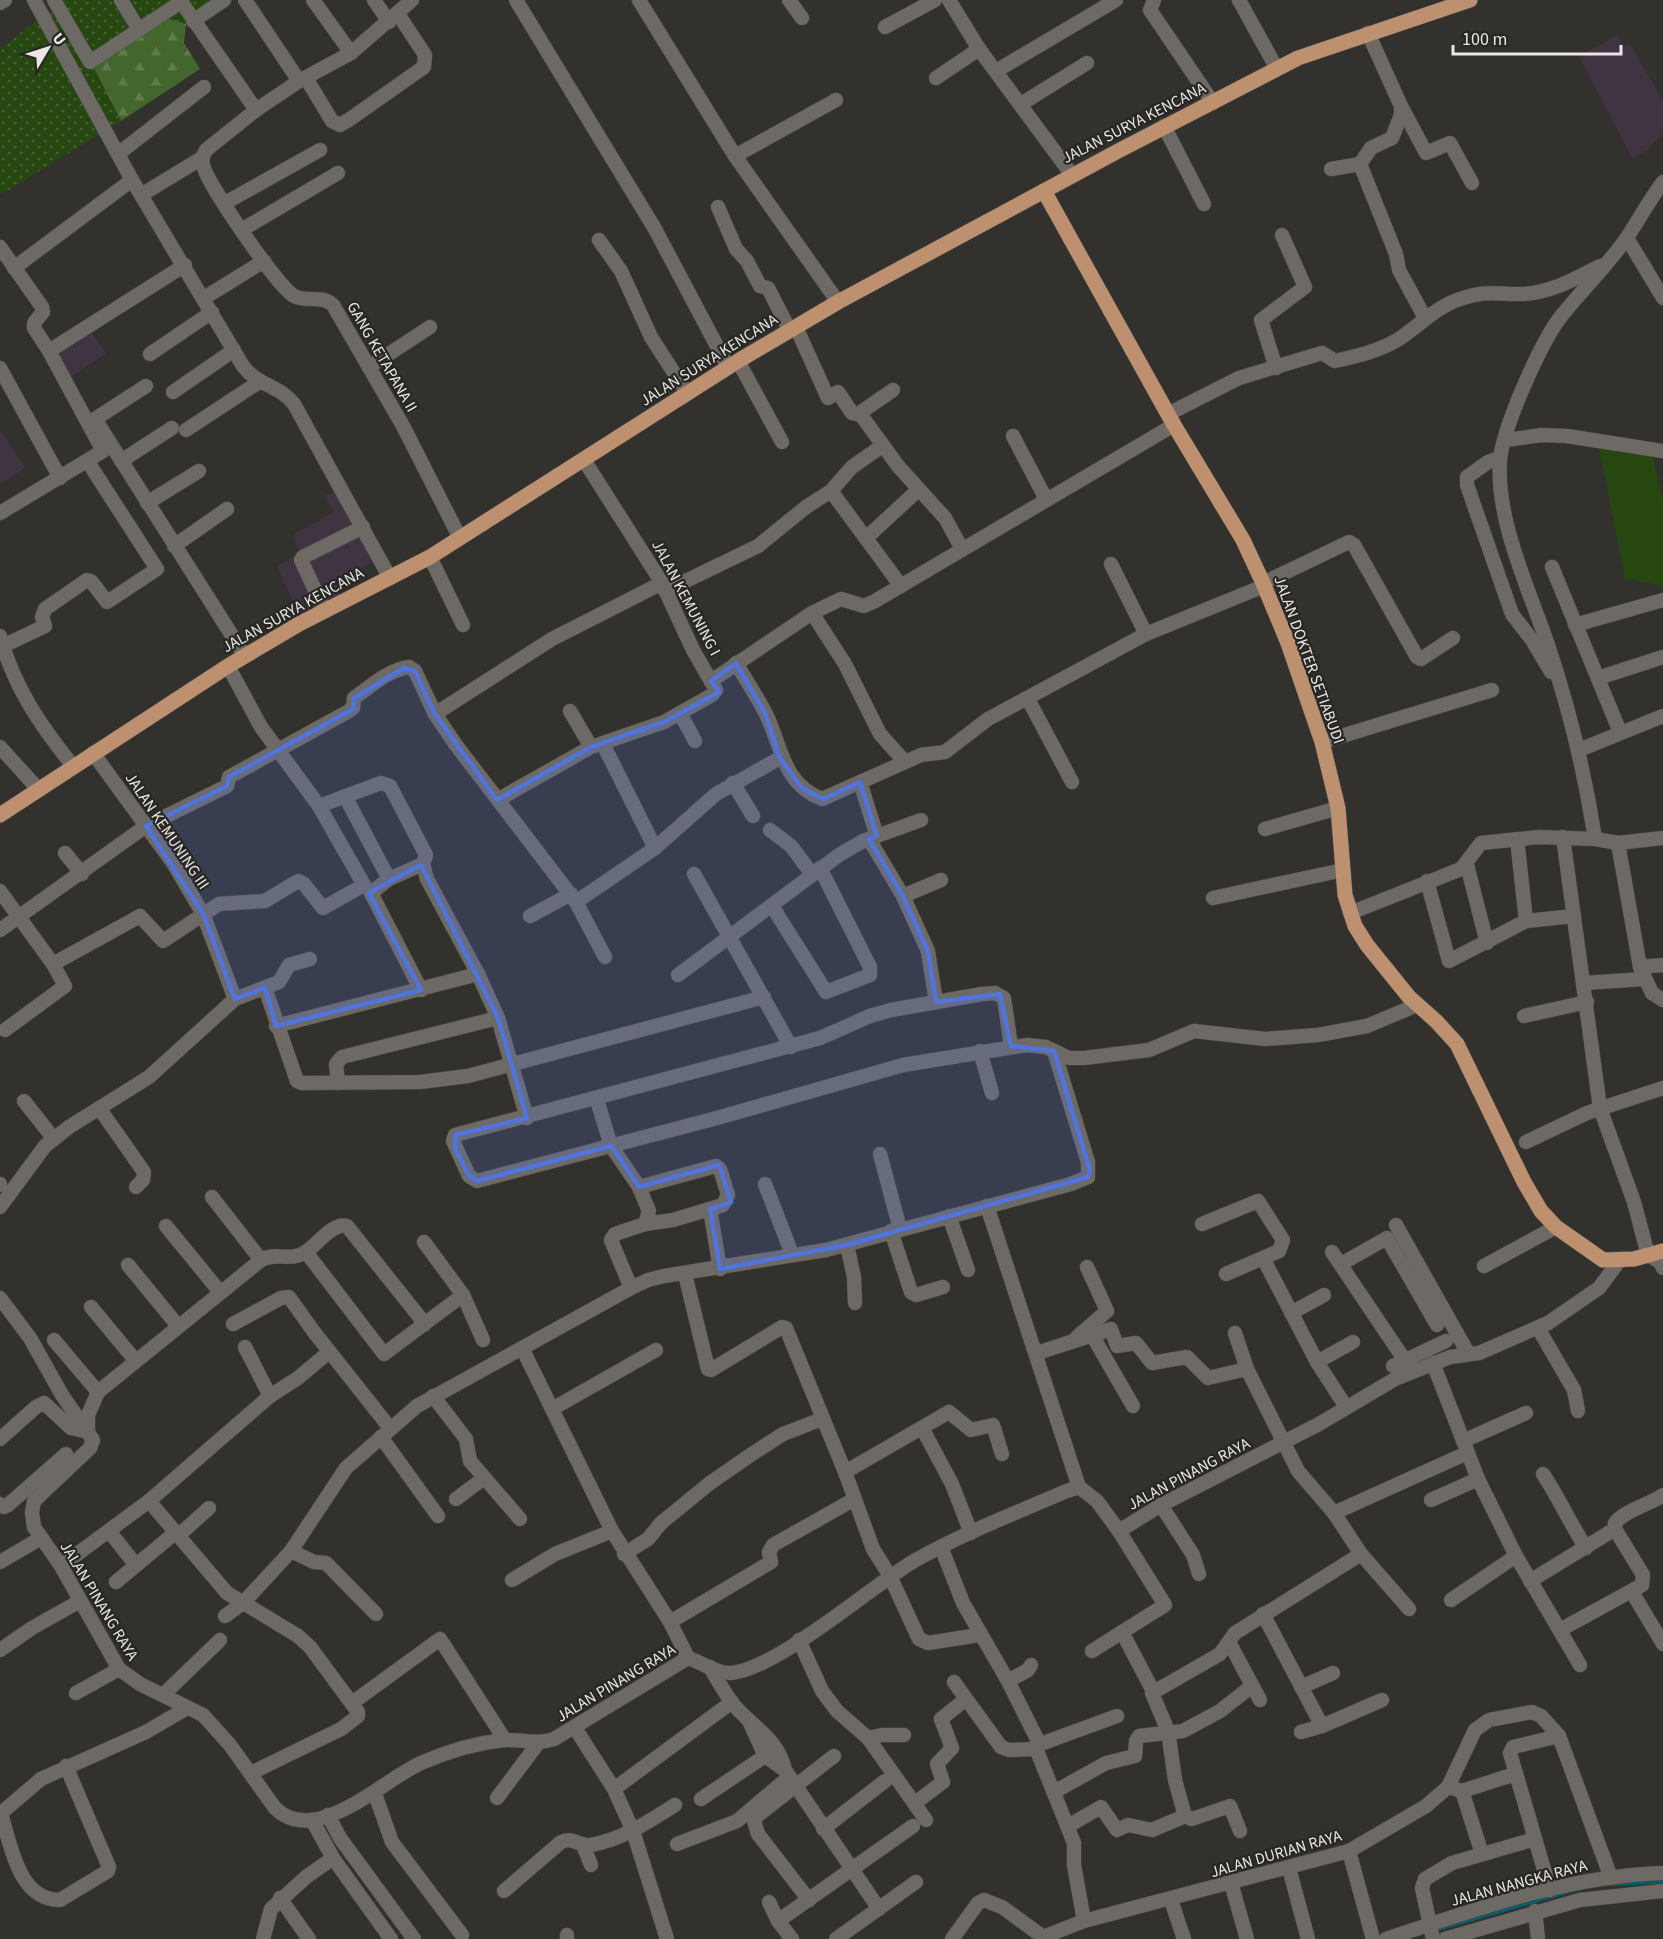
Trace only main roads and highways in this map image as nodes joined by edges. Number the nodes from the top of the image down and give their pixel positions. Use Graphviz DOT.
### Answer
graph roads {
  1 [pos="1470,0"];
  2 [pos="1044,191"];
  3 [pos="0,815"];
  4 [pos="1656,1253"];
  1 -- 2 [label="main road, JALAN SURYA KENCANA"];
  2 -- 3 [label="main road, JALAN SURYA KENCANA"];
  2 -- 4 [label="main road, JALAN DOKTER SETIABUDI"];
}
